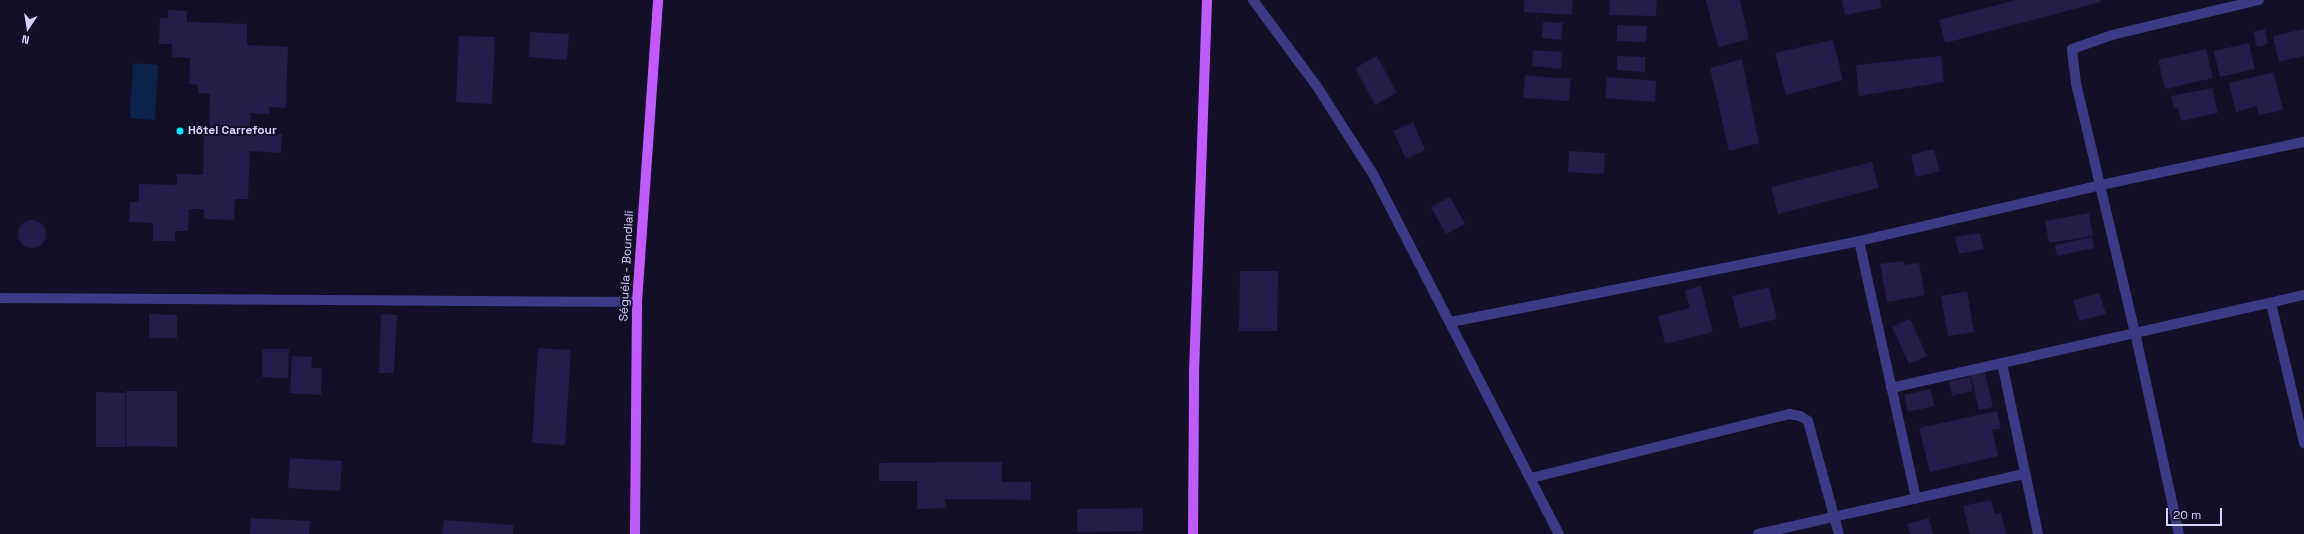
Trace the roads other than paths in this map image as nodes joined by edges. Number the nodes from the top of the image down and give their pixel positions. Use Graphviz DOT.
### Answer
graph roads {
  1 [pos="658,0"];
  2 [pos="1207,0"];
  3 [pos="1253,0"];
  4 [pos="2259,0"];
  5 [pos="2304,142"];
  6 [pos="2101,185"];
  7 [pos="1859,241"];
  8 [pos="2304,295"];
  9 [pos="0,298"];
  10 [pos="637,302"];
  11 [pos="2271,303"];
  12 [pos="1451,322"];
  13 [pos="2136,333"];
  14 [pos="2002,363"];
  15 [pos="1891,388"];
  16 [pos="2300,406"];
  17 [pos="2304,443"];
  18 [pos="2024,474"];
  19 [pos="1531,478"];
  20 [pos="1916,499"];
  21 [pos="1834,517"];
  22 [pos="635,534"];
  23 [pos="1193,534"];
  24 [pos="1559,534"];
  25 [pos="1758,534"];
  26 [pos="1838,534"];
  27 [pos="2038,534"];
  28 [pos="2179,534"];
  1 -- 10 [label="main road, Séguéla - Boundiali"];
  2 -- 23 [label="main road"];
  3 -- 12 [label="street"];
  4 -- 6 [label="street"];
  5 -- 6 [label="street"];
  6 -- 7 [label="street"];
  6 -- 13 [label="street"];
  7 -- 12 [label="street"];
  7 -- 15 [label="street"];
  8 -- 11 [label="street"];
  9 -- 10 [label="street"];
  10 -- 22 [label="main road, Séguéla - Boundiali"];
  11 -- 13 [label="street"];
  11 -- 16 [label="street"];
  12 -- 19 [label="street"];
  13 -- 14 [label="street"];
  13 -- 28 [label="street"];
  14 -- 15 [label="street"];
  14 -- 18 [label="street"];
  15 -- 20 [label="street"];
  16 -- 17 [label="street"];
  18 -- 20 [label="street"];
  18 -- 27 [label="street"];
  19 -- 21 [label="street"];
  19 -- 24 [label="street"];
  20 -- 21 [label="street"];
  21 -- 25 [label="street"];
  21 -- 26 [label="street"];
}
